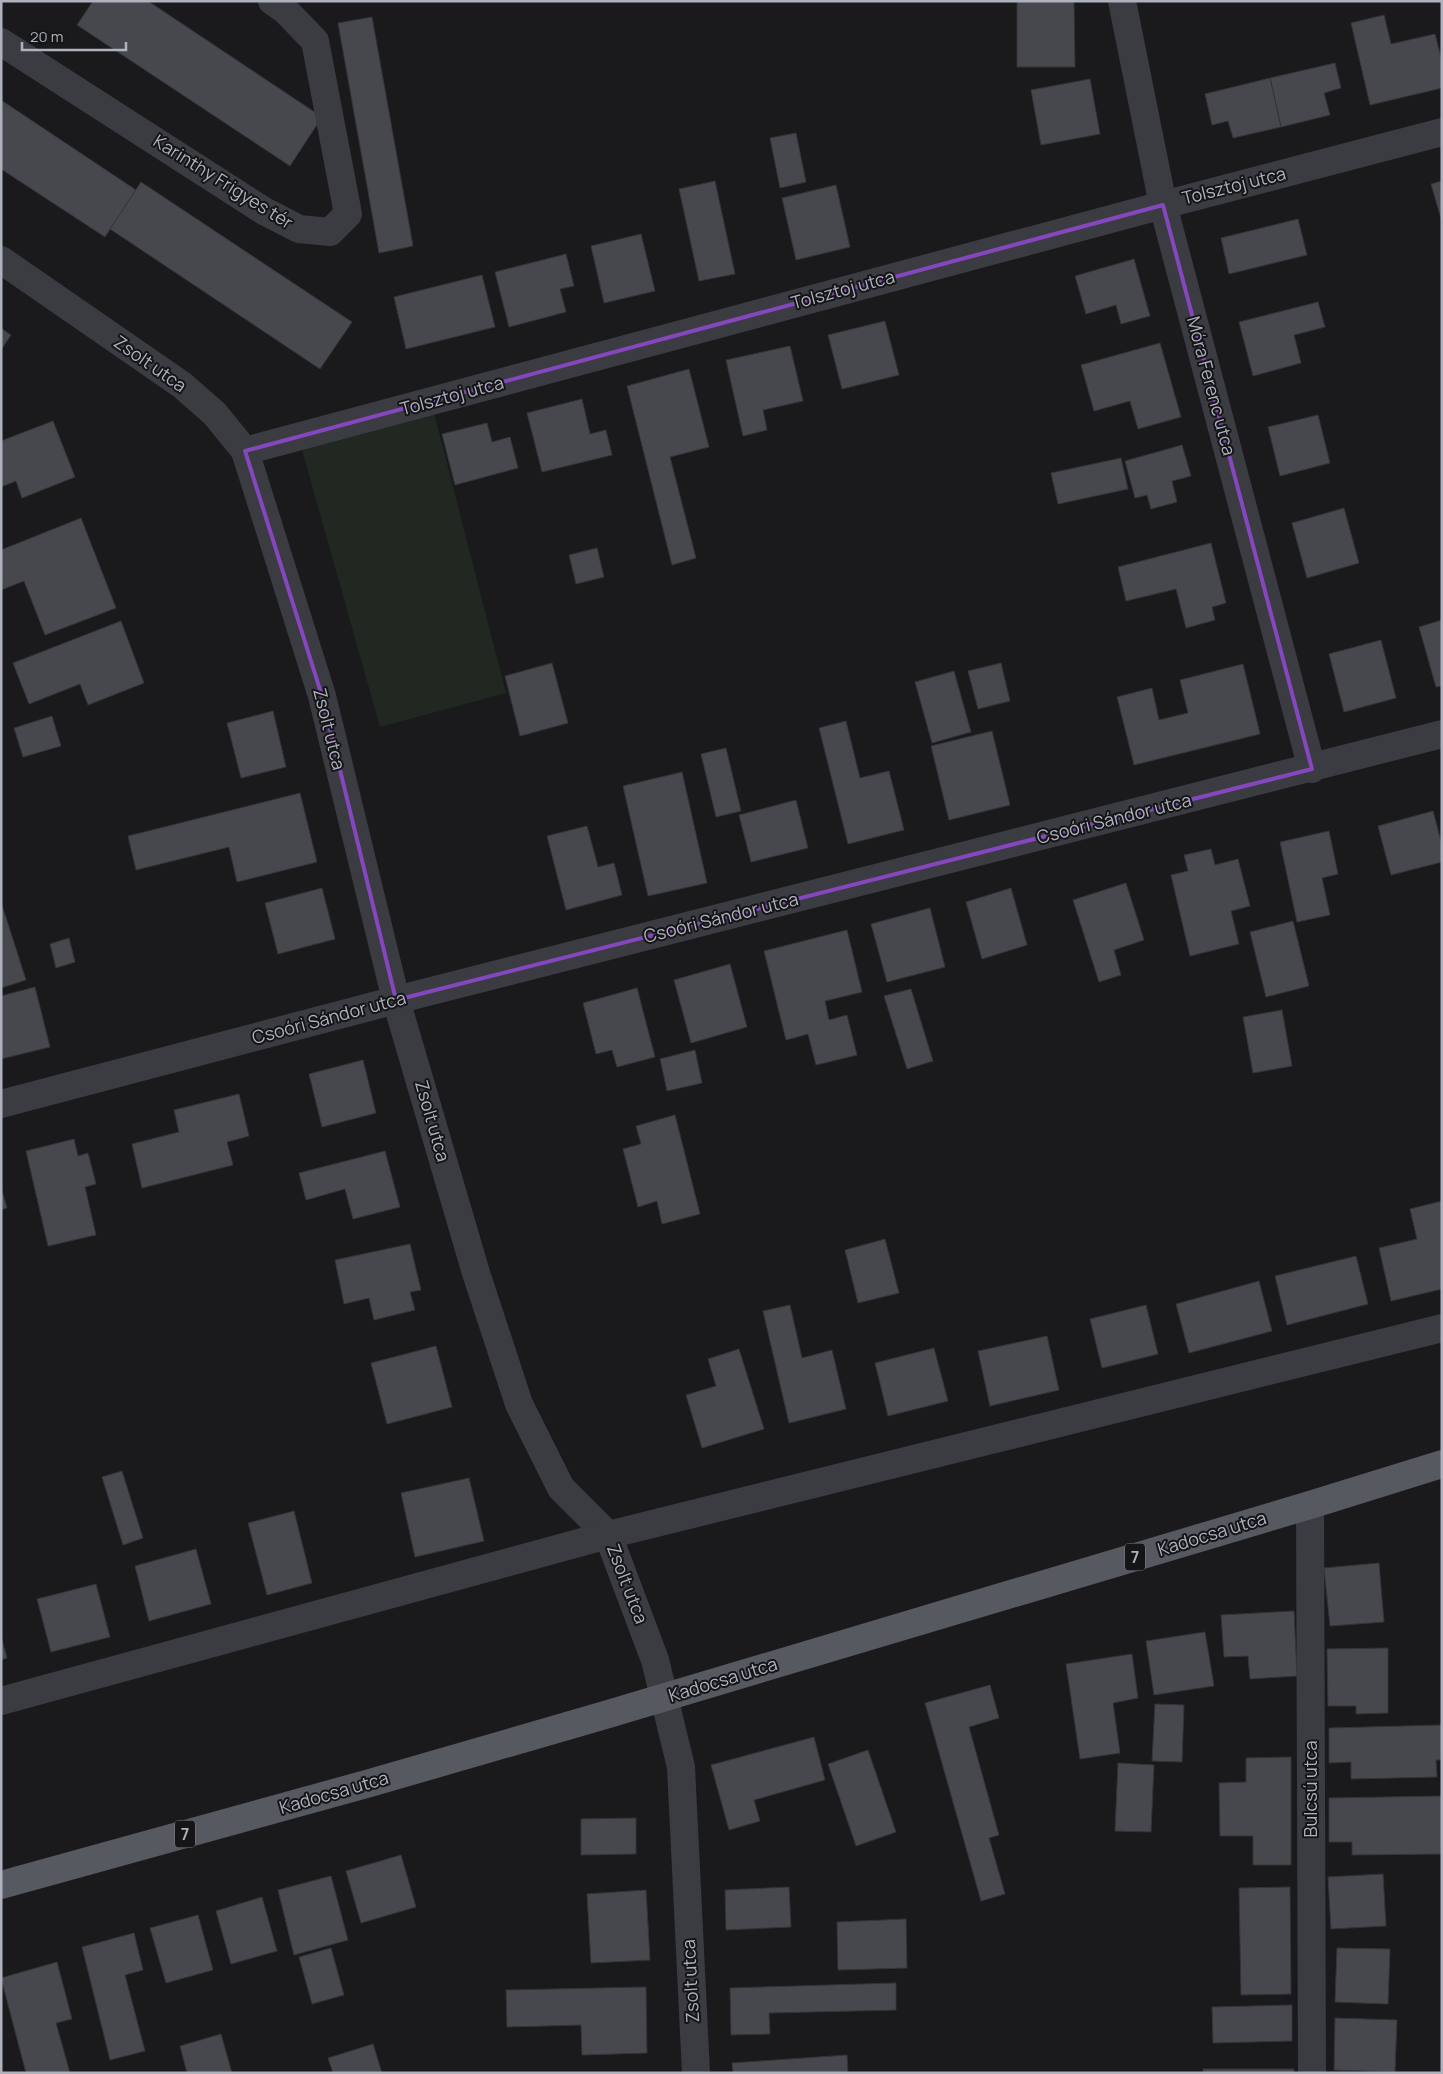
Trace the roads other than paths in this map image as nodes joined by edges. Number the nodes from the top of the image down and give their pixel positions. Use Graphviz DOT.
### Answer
graph roads {
  1 [pos="272,1"];
  2 [pos="1122,1"];
  3 [pos="1,42"];
  4 [pos="1442,132"];
  5 [pos="1162,204"];
  6 [pos="1,260"];
  7 [pos="245,451"];
  8 [pos="1442,734"];
  9 [pos="1312,769"];
  10 [pos="396,1000"];
  11 [pos="1,1104"];
  12 [pos="1442,1328"];
  13 [pos="1442,1464"];
  14 [pos="1310,1505"];
  15 [pos="608,1535"];
  16 [pos="664,1698"];
  17 [pos="1,1701"];
  18 [pos="1,1885"];
  19 [pos="696,2073"];
  20 [pos="1312,2073"];
  1 -- 3 [label="street, Karinthy Frigyes tér"];
  2 -- 5 [label="street, Móra Ferenc utca"];
  4 -- 5 [label="street, Tolsztoj utca"];
  5 -- 7 [label="street, Tolsztoj utca"];
  5 -- 9 [label="street, Móra Ferenc utca"];
  6 -- 7 [label="street, Zsolt utca"];
  7 -- 10 [label="street, Zsolt utca"];
  8 -- 9 [label="street, Csoóri Sándor utca"];
  9 -- 10 [label="street, Csoóri Sándor utca"];
  10 -- 11 [label="street, Csoóri Sándor utca"];
  10 -- 15 [label="street, Zsolt utca"];
  12 -- 15 [label="street"];
  13 -- 14 [label="main road, Kadocsa utca / 7"];
  14 -- 16 [label="main road, Kadocsa utca / 7"];
  14 -- 20 [label="street, Bulcsú utca"];
  15 -- 16 [label="street, Zsolt utca"];
  15 -- 17 [label="street"];
  16 -- 18 [label="main road, Kadocsa utca / 7"];
  16 -- 19 [label="street, Zsolt utca"];
}
